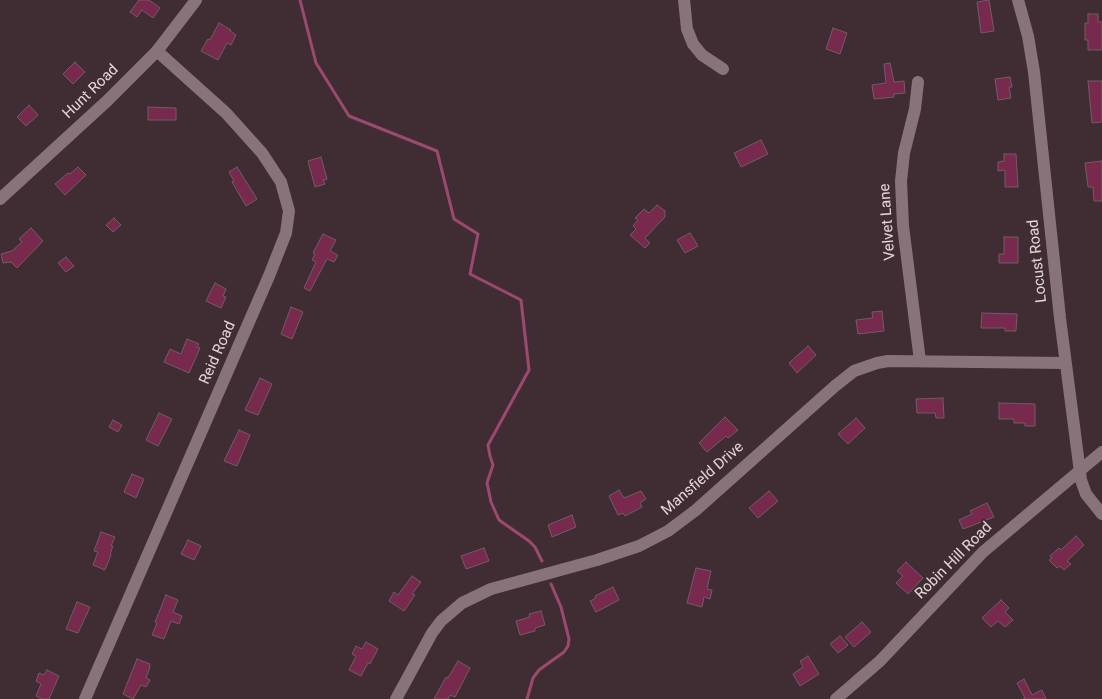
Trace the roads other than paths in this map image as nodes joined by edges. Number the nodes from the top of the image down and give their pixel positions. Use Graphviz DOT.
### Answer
graph roads {
  1 [pos="196,0"];
  2 [pos="684,0"];
  3 [pos="1018,0"];
  4 [pos="157,51"];
  5 [pos="723,68"];
  6 [pos="918,82"];
  7 [pos="0,199"];
  8 [pos="920,361"];
  9 [pos="1065,363"];
  10 [pos="1102,452"];
  11 [pos="1079,470"];
  12 [pos="1102,514"];
  13 [pos="85,699"];
  14 [pos="396,699"];
  15 [pos="836,699"];
  1 -- 4 [label="street, Hunt Road"];
  2 -- 5 [label="street"];
  3 -- 9 [label="street, Locust Road"];
  4 -- 7 [label="street, Hunt Road"];
  4 -- 13 [label="street, Reid Road"];
  6 -- 8 [label="street, Velvet Lane"];
  8 -- 9 [label="street, Mansfield Drive"];
  8 -- 14 [label="street, Mansfield Drive"];
  9 -- 11 [label="street, Locust Road"];
  10 -- 11 [label="street, Robin Hill Road"];
  11 -- 12 [label="street, Locust Road"];
  11 -- 15 [label="street, Robin Hill Road"];
}
